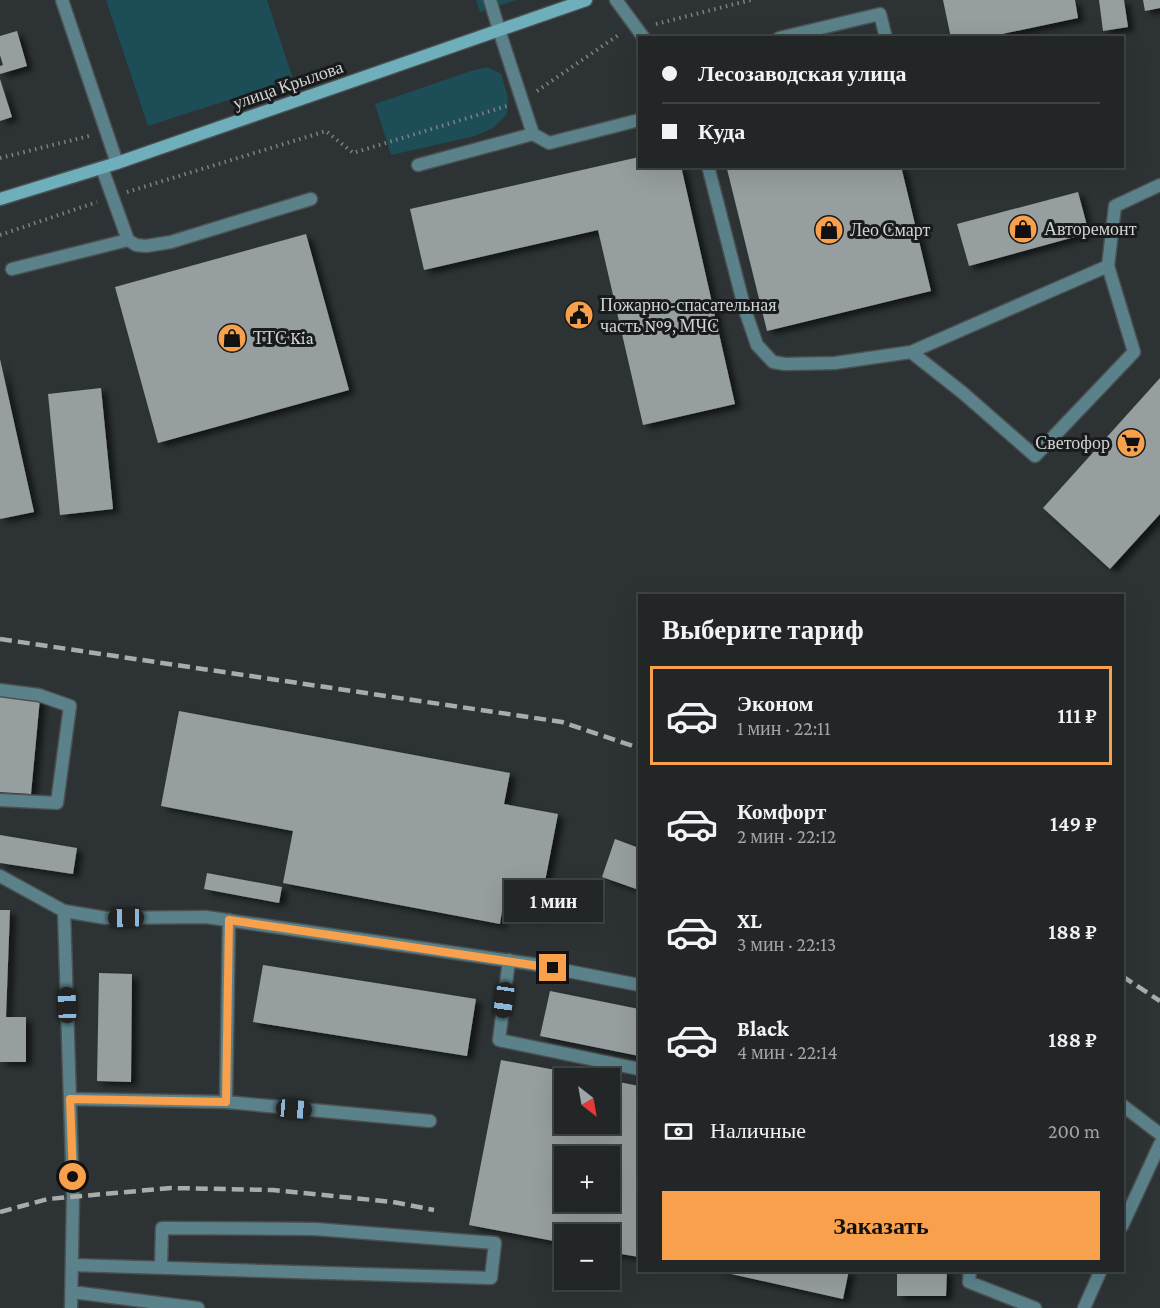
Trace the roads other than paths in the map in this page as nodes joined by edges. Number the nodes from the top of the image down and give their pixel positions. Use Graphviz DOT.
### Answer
graph roads {
  1 [pos="62,0"];
  2 [pos="490,0"];
  3 [pos="586,0"];
  4 [pos="616,0"];
  5 [pos="499,30"];
  6 [pos="641,33"];
  7 [pos="787,36"];
  8 [pos="886,36"];
  9 [pos="638,120"];
  10 [pos="533,134"];
  11 [pos="117,163"];
  12 [pos="418,165"];
  13 [pos="102,168"];
  14 [pos="709,168"];
  15 [pos="1160,185"];
  16 [pos="0,199"];
  17 [pos="312,199"];
  18 [pos="128,240"];
  19 [pos="1108,266"];
  20 [pos="12,269"];
  21 [pos="911,352"];
  22 [pos="0,690"];
  23 [pos="0,800"];
  24 [pos="0,876"];
  25 [pos="64,911"];
  26 [pos="229,920"];
  27 [pos="509,960"];
  28 [pos="638,984"];
  29 [pos="638,1070"];
  30 [pos="70,1099"];
  31 [pos="226,1102"];
  32 [pos="1124,1107"];
  33 [pos="430,1121"];
  34 [pos="1160,1134"];
  35 [pos="1160,1144"];
  36 [pos="1124,1222"];
  37 [pos="72,1265"];
  38 [pos="161,1268"];
  39 [pos="970,1272"];
  40 [pos="1100,1272"];
  41 [pos="72,1292"];
  42 [pos="71,1308"];
  43 [pos="198,1308"];
  44 [pos="1035,1308"];
  45 [pos="1084,1308"];
  1 -- 11 [label="street"];
  2 -- 5 [label="street"];
  3 -- 5 [label="main road, улица Крылова"];
  4 -- 6 [label="street"];
  5 -- 10 [label="street"];
  5 -- 11 [label="main road, улица Крылова"];
  7 -- 8 [label="street"];
  9 -- 10 [label="street"];
  10 -- 12 [label="street"];
  11 -- 13 [label="main road, улица Крылова"];
  13 -- 16 [label="main road, улица Крылова"];
  13 -- 18 [label="street"];
  14 -- 21 [label="street"];
  15 -- 19 [label="street"];
  17 -- 18 [label="street"];
  18 -- 20 [label="street"];
  19 -- 21 [label="street"];
  19 -- 21 [label="street"];
  22 -- 23 [label="street"];
  24 -- 25 [label="street"];
  25 -- 26 [label="street"];
  25 -- 30 [label="street"];
  26 -- 27 [label="street"];
  26 -- 31 [label="street"];
  27 -- 28 [label="street"];
  27 -- 29 [label="street"];
  30 -- 31 [label="street"];
  30 -- 37 [label="street"];
  31 -- 33 [label="street"];
  32 -- 34 [label="street"];
  35 -- 36 [label="street"];
  37 -- 38 [label="street"];
  37 -- 41 [label="street"];
  38 -- 38 [label="street"];
  39 -- 44 [label="street"];
  40 -- 45 [label="street"];
  41 -- 42 [label="street"];
  41 -- 43 [label="street"];
}
